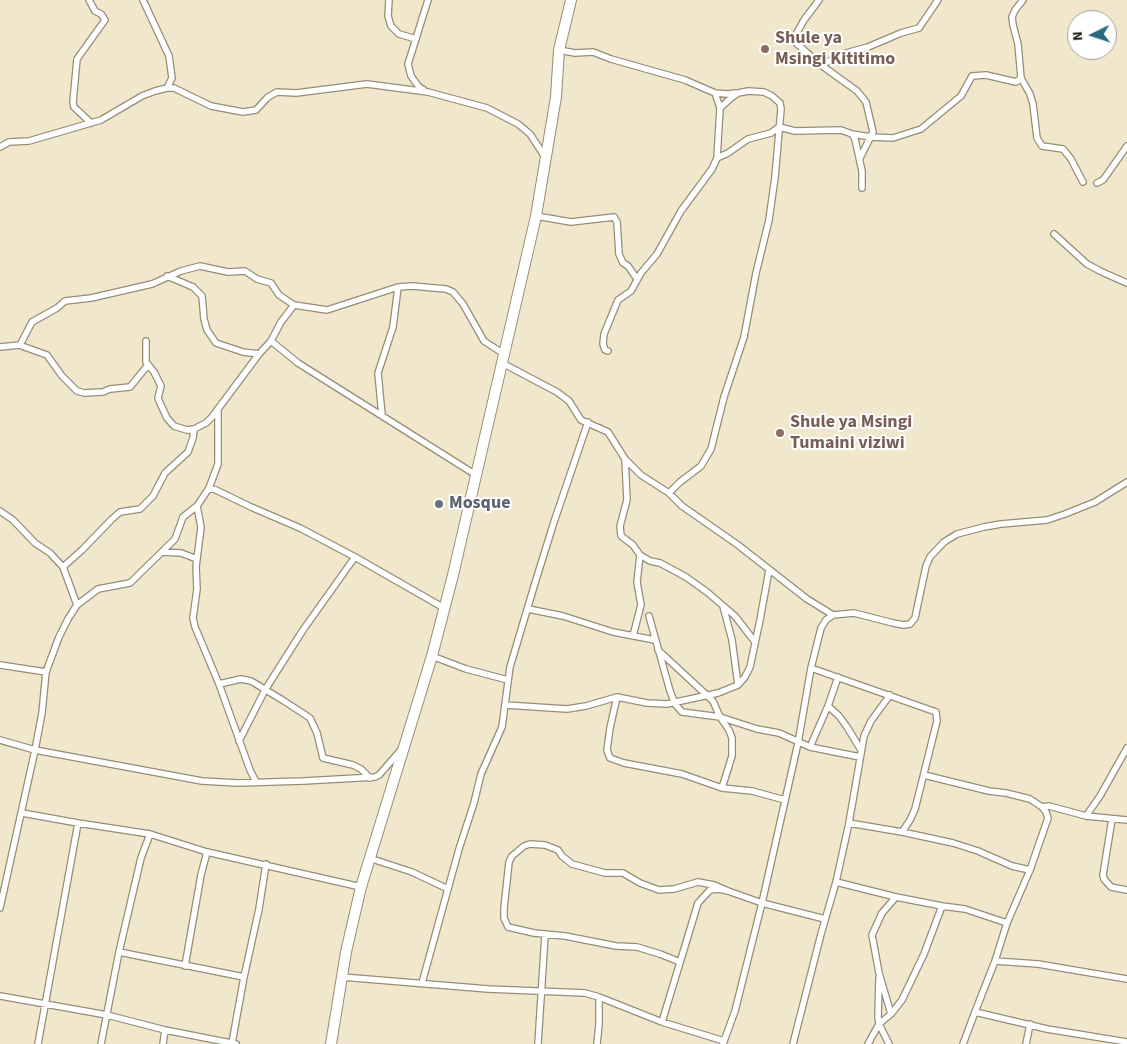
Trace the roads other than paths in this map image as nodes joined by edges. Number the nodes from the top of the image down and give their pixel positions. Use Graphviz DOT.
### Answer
graph roads {
  1 [pos="89,0"];
  2 [pos="144,0"];
  3 [pos="389,0"];
  4 [pos="428,0"];
  5 [pos="571,0"];
  6 [pos="819,0"];
  7 [pos="938,0"];
  8 [pos="1023,0"];
  9 [pos="416,39"];
  10 [pos="559,50"];
  11 [pos="821,65"];
  12 [pos="1022,78"];
  13 [pos="167,88"];
  14 [pos="428,92"];
  15 [pos="714,93"];
  16 [pos="738,93"];
  17 [pos="720,108"];
  18 [pos="92,123"];
  19 [pos="778,128"];
  20 [pos="852,134"];
  21 [pos="871,138"];
  22 [pos="1127,146"];
  23 [pos="0,147"];
  24 [pos="546,157"];
  25 [pos="717,158"];
  26 [pos="860,158"];
  27 [pos="1083,182"];
  28 [pos="1097,183"];
  29 [pos="862,188"];
  30 [pos="536,216"];
  31 [pos="1054,234"];
  32 [pos="167,276"];
  33 [pos="637,279"];
  34 [pos="1127,283"];
  35 [pos="398,288"];
  36 [pos="294,305"];
  37 [pos="146,341"];
  38 [pos="271,341"];
  39 [pos="19,346"];
  40 [pos="0,347"];
  41 [pos="608,351"];
  42 [pos="259,354"];
  43 [pos="503,358"];
  44 [pos="148,365"];
  45 [pos="218,410"];
  46 [pos="382,415"];
  47 [pos="588,422"];
  48 [pos="194,429"];
  49 [pos="625,460"];
  50 [pos="476,475"];
  51 [pos="1127,482"];
  52 [pos="209,488"];
  53 [pos="669,493"];
  54 [pos="197,506"];
  55 [pos="0,511"];
  56 [pos="163,552"];
  57 [pos="640,554"];
  58 [pos="355,557"];
  59 [pos="197,559"];
  60 [pos="63,567"];
  61 [pos="768,570"];
  62 [pos="77,605"];
  63 [pos="723,606"];
  64 [pos="444,608"];
  65 [pos="528,609"];
  66 [pos="833,615"];
  67 [pos="649,616"];
  68 [pos="633,636"];
  69 [pos="655,640"];
  70 [pos="755,642"];
  71 [pos="658,650"];
  72 [pos="432,656"];
  73 [pos="0,665"];
  74 [pos="811,668"];
  75 [pos="46,672"];
  76 [pos="838,677"];
  77 [pos="508,680"];
  78 [pos="219,684"];
  79 [pos="738,685"];
  80 [pos="265,690"];
  81 [pos="724,692"];
  82 [pos="707,695"];
  83 [pos="890,695"];
  84 [pos="617,697"];
  85 [pos="675,704"];
  86 [pos="504,705"];
  87 [pos="828,706"];
  88 [pos="717,709"];
  89 [pos="720,716"];
  90 [pos="0,740"];
  91 [pos="238,741"];
  92 [pos="798,743"];
  93 [pos="810,747"];
  94 [pos="404,748"];
  95 [pos="1127,748"];
  96 [pos="35,750"];
  97 [pos="861,754"];
  98 [pos="924,775"];
  99 [pos="370,778"];
  100 [pos="256,782"];
  101 [pos="722,788"];
  102 [pos="785,800"];
  103 [pos="1042,807"];
  104 [pos="22,813"];
  105 [pos="1086,816"];
  106 [pos="1112,819"];
  107 [pos="1127,820"];
  108 [pos="78,823"];
  109 [pos="849,823"];
  110 [pos="902,832"];
  111 [pos="150,834"];
  112 [pos="207,852"];
  113 [pos="369,858"];
  114 [pos="266,864"];
  115 [pos="1030,870"];
  116 [pos="836,882"];
  117 [pos="361,887"];
  118 [pos="448,889"];
  119 [pos="1127,890"];
  120 [pos="728,891"];
  121 [pos="896,897"];
  122 [pos="762,903"];
  123 [pos="942,906"];
  124 [pos="0,908"];
  125 [pos="825,919"];
  126 [pos="1007,923"];
  127 [pos="545,935"];
  128 [pos="119,952"];
  129 [pos="995,960"];
  130 [pos="680,962"];
  131 [pos="185,966"];
  132 [pos="879,973"];
  133 [pos="342,977"];
  134 [pos="244,978"];
  135 [pos="1127,979"];
  136 [pos="422,983"];
  137 [pos="542,991"];
  138 [pos="0,996"];
  139 [pos="599,997"];
  140 [pos="46,1004"];
  141 [pos="975,1012"];
  142 [pos="891,1014"];
  143 [pos="107,1015"];
  144 [pos="662,1022"];
  145 [pos="879,1024"];
  146 [pos="1030,1024"];
  147 [pos="166,1030"];
  148 [pos="1096,1041"];
  149 [pos="1127,1042"];
  150 [pos="724,1043"];
  151 [pos="38,1044"];
  152 [pos="101,1044"];
  153 [pos="163,1044"];
  154 [pos="234,1044"];
  155 [pos="331,1044"];
  156 [pos="538,1044"];
  157 [pos="597,1044"];
  158 [pos="793,1044"];
  159 [pos="868,1044"];
  160 [pos="889,1044"];
  161 [pos="963,1044"];
  162 [pos="1026,1044"];
  1 -- 18 [label="street"];
  2 -- 13 [label="street"];
  3 -- 9 [label="street"];
  4 -- 9 [label="street"];
  5 -- 10 [label="highway"];
  6 -- 11 [label="street"];
  7 -- 11 [label="street"];
  8 -- 12 [label="street"];
  9 -- 14 [label="street"];
  10 -- 15 [label="street"];
  10 -- 24 [label="highway"];
  11 -- 21 [label="street"];
  12 -- 21 [label="street"];
  12 -- 27 [label="street"];
  13 -- 14 [label="street"];
  13 -- 18 [label="street"];
  14 -- 24 [label="street"];
  15 -- 16 [label="street"];
  15 -- 17 [label="street"];
  16 -- 17 [label="street"];
  16 -- 19 [label="street"];
  17 -- 25 [label="street"];
  18 -- 23 [label="street"];
  19 -- 20 [label="street"];
  19 -- 25 [label="street"];
  19 -- 53 [label="street"];
  20 -- 21 [label="street"];
  20 -- 26 [label="street"];
  21 -- 26 [label="street"];
  22 -- 28 [label="street"];
  24 -- 30 [label="highway"];
  25 -- 33 [label="street"];
  26 -- 29 [label="street"];
  30 -- 33 [label="street"];
  30 -- 43 [label="highway"];
  31 -- 34 [label="street"];
  32 -- 36 [label="street"];
  32 -- 39 [label="street"];
  32 -- 42 [label="street"];
  33 -- 41 [label="street"];
  35 -- 36 [label="street"];
  35 -- 43 [label="street"];
  35 -- 46 [label="street"];
  36 -- 38 [label="street"];
  37 -- 44 [label="street"];
  38 -- 42 [label="street"];
  38 -- 46 [label="street"];
  39 -- 40 [label="street"];
  39 -- 44 [label="street"];
  42 -- 45 [label="street"];
  43 -- 47 [label="street"];
  43 -- 50 [label="highway"];
  44 -- 48 [label="street"];
  45 -- 48 [label="street"];
  45 -- 52 [label="street"];
  46 -- 50 [label="street"];
  47 -- 49 [label="street"];
  47 -- 65 [label="street"];
  48 -- 60 [label="street"];
  49 -- 53 [label="street"];
  49 -- 57 [label="street"];
  50 -- 64 [label="highway"];
  51 -- 66 [label="street"];
  52 -- 54 [label="street"];
  52 -- 58 [label="street"];
  53 -- 61 [label="street"];
  54 -- 56 [label="street"];
  54 -- 59 [label="street"];
  55 -- 60 [label="street"];
  56 -- 59 [label="street"];
  56 -- 62 [label="street"];
  57 -- 63 [label="street"];
  57 -- 68 [label="street"];
  58 -- 64 [label="street"];
  58 -- 80 [label="street"];
  59 -- 78 [label="street"];
  60 -- 62 [label="street"];
  61 -- 66 [label="street"];
  61 -- 70 [label="street"];
  62 -- 75 [label="street"];
  63 -- 70 [label="street"];
  63 -- 79 [label="street"];
  64 -- 72 [label="highway"];
  65 -- 68 [label="street"];
  65 -- 77 [label="street"];
  66 -- 74 [label="street"];
  67 -- 69 [label="street"];
  68 -- 69 [label="street"];
  69 -- 71 [label="street"];
  70 -- 79 [label="street"];
  71 -- 82 [label="street"];
  71 -- 85 [label="street"];
  72 -- 77 [label="street"];
  72 -- 94 [label="highway"];
  73 -- 75 [label="street"];
  74 -- 76 [label="street"];
  74 -- 92 [label="street"];
  75 -- 96 [label="street"];
  76 -- 83 [label="street"];
  76 -- 87 [label="street"];
  77 -- 86 [label="street"];
  78 -- 80 [label="street"];
  78 -- 91 [label="street"];
  79 -- 81 [label="street"];
  80 -- 91 [label="street"];
  80 -- 99 [label="street"];
  81 -- 82 [label="street"];
  81 -- 88 [label="street"];
  82 -- 85 [label="street"];
  82 -- 88 [label="street"];
  83 -- 97 [label="street"];
  83 -- 98 [label="street"];
  84 -- 85 [label="street"];
  84 -- 86 [label="street"];
  84 -- 101 [label="street"];
  85 -- 89 [label="street"];
  86 -- 118 [label="street"];
  87 -- 93 [label="street"];
  87 -- 97 [label="street"];
  88 -- 89 [label="street"];
  89 -- 92 [label="street"];
  89 -- 101 [label="street"];
  90 -- 96 [label="street"];
  91 -- 100 [label="street"];
  92 -- 93 [label="street"];
  92 -- 102 [label="street"];
  93 -- 97 [label="street"];
  94 -- 99 [label="street"];
  94 -- 113 [label="highway"];
  95 -- 105 [label="street"];
  96 -- 100 [label="street"];
  96 -- 104 [label="street"];
  97 -- 109 [label="street"];
  98 -- 103 [label="street"];
  98 -- 110 [label="street"];
  99 -- 100 [label="street"];
  101 -- 102 [label="street"];
  102 -- 122 [label="street"];
  103 -- 105 [label="street"];
  103 -- 115 [label="street"];
  104 -- 108 [label="street"];
  104 -- 124 [label="street"];
  105 -- 106 [label="street"];
  106 -- 107 [label="street"];
  106 -- 119 [label="street"];
  108 -- 111 [label="street"];
  108 -- 140 [label="street"];
  109 -- 110 [label="street"];
  109 -- 116 [label="street"];
  110 -- 115 [label="street"];
  111 -- 112 [label="street"];
  111 -- 128 [label="street"];
  112 -- 114 [label="street"];
  112 -- 131 [label="street"];
  113 -- 117 [label="highway"];
  113 -- 118 [label="street"];
  114 -- 117 [label="street"];
  114 -- 134 [label="street"];
  115 -- 126 [label="street"];
  116 -- 121 [label="street"];
  116 -- 125 [label="street"];
  117 -- 133 [label="highway"];
  118 -- 136 [label="street"];
  120 -- 122 [label="street"];
  120 -- 127 [label="street"];
  120 -- 130 [label="street"];
  121 -- 123 [label="street"];
  121 -- 132 [label="street"];
  122 -- 125 [label="street"];
  122 -- 150 [label="street"];
  123 -- 126 [label="street"];
  123 -- 142 [label="street"];
  125 -- 158 [label="street"];
  126 -- 129 [label="street"];
  127 -- 130 [label="street"];
  127 -- 137 [label="street"];
  128 -- 131 [label="street"];
  128 -- 143 [label="street"];
  129 -- 135 [label="street"];
  129 -- 141 [label="street"];
  130 -- 144 [label="street"];
  131 -- 134 [label="street"];
  132 -- 142 [label="street"];
  132 -- 145 [label="street"];
  133 -- 136 [label="street"];
  133 -- 155 [label="highway"];
  134 -- 154 [label="street"];
  136 -- 137 [label="street"];
  137 -- 139 [label="street"];
  137 -- 156 [label="street"];
  138 -- 140 [label="street"];
  139 -- 144 [label="street"];
  139 -- 157 [label="street"];
  140 -- 143 [label="street"];
  140 -- 151 [label="street"];
  141 -- 146 [label="street"];
  141 -- 161 [label="street"];
  142 -- 145 [label="street"];
  143 -- 147 [label="street"];
  143 -- 152 [label="street"];
  144 -- 150 [label="street"];
  145 -- 159 [label="street"];
  145 -- 160 [label="street"];
  146 -- 148 [label="street"];
  146 -- 162 [label="street"];
  147 -- 153 [label="street"];
  147 -- 154 [label="street"];
  148 -- 149 [label="street"];
}
